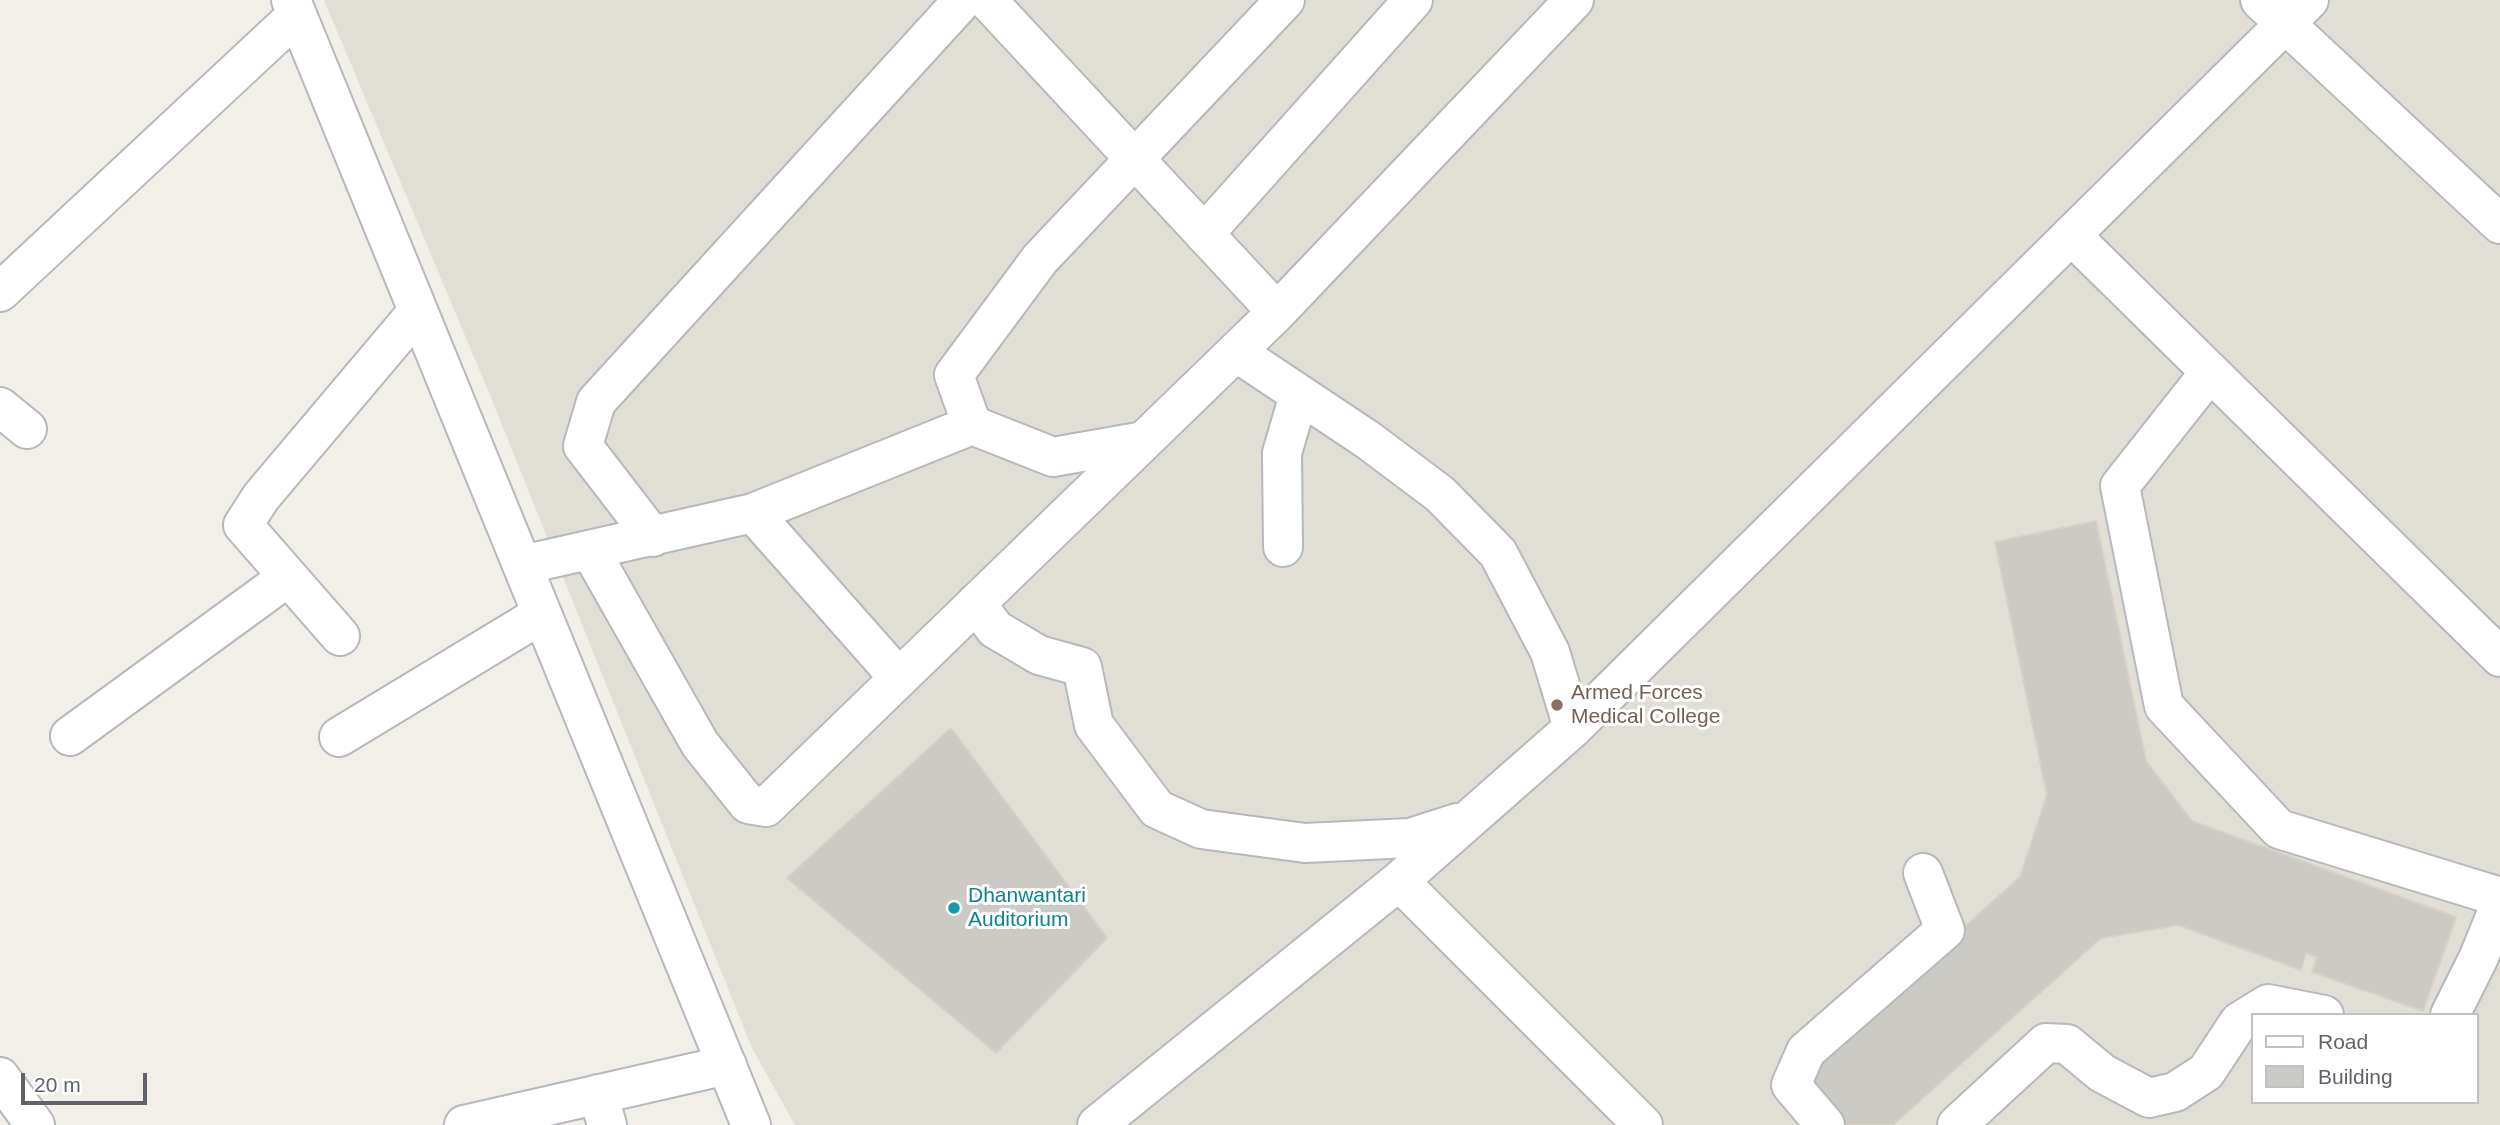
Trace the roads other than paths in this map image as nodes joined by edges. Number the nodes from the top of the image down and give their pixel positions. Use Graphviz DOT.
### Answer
graph roads {
  1 [pos="963,0"];
  2 [pos="987,0"];
  3 [pos="1284,0"];
  4 [pos="1413,0"];
  5 [pos="1574,0"];
  6 [pos="294,7"];
  7 [pos="2285,8"];
  8 [pos="1134,159"];
  9 [pos="2500,224"];
  10 [pos="1204,234"];
  11 [pos="2071,234"];
  12 [pos="0,292"];
  13 [pos="418,311"];
  14 [pos="1277,312"];
  15 [pos="1236,352"];
  16 [pos="2210,372"];
  17 [pos="1299,395"];
  18 [pos="972,425"];
  19 [pos="1144,441"];
  20 [pos="752,513"];
  21 [pos="653,537"];
  22 [pos="1283,547"];
  23 [pos="590,550"];
  24 [pos="522,565"];
  25 [pos="288,577"];
  26 [pos="976,603"];
  27 [pos="542,614"];
  28 [pos="340,636"];
  29 [pos="2500,657"];
  30 [pos="900,678"];
  31 [pos="1573,727"];
  32 [pos="70,736"];
  33 [pos="340,737"];
  34 [pos="1469,820"];
  35 [pos="1923,873"];
  36 [pos="1399,881"];
  37 [pos="2500,897"];
  38 [pos="2500,905"];
  39 [pos="2254,1013"];
  40 [pos="2314,1013"];
  41 [pos="2451,1013"];
  42 [pos="2252,1014"];
  43 [pos="726,1065"];
  44 [pos="0,1077"];
  45 [pos="603,1110"];
  46 [pos="35,1125"];
  47 [pos="464,1125"];
  48 [pos="751,1125"];
  49 [pos="1097,1125"];
  50 [pos="1643,1125"];
  51 [pos="1825,1125"];
  52 [pos="1957,1125"];
  1 -- 21 [label="street"];
  2 -- 8 [label="street"];
  3 -- 8 [label="street"];
  4 -- 10 [label="street"];
  5 -- 14 [label="street"];
  6 -- 12 [label="street"];
  6 -- 13 [label="street"];
  7 -- 9 [label="street"];
  7 -- 11 [label="street"];
  8 -- 10 [label="street"];
  8 -- 18 [label="street"];
  10 -- 14 [label="street"];
  11 -- 16 [label="street"];
  11 -- 31 [label="street"];
  13 -- 24 [label="street"];
  13 -- 25 [label="street"];
  14 -- 15 [label="street"];
  15 -- 17 [label="street"];
  15 -- 19 [label="street"];
  16 -- 29 [label="street"];
  16 -- 37 [label="street"];
  17 -- 22 [label="street"];
  17 -- 31 [label="street"];
  18 -- 19 [label="street"];
  18 -- 20 [label="street"];
  19 -- 26 [label="street"];
  20 -- 21 [label="street"];
  20 -- 30 [label="street"];
  21 -- 23 [label="street"];
  23 -- 24 [label="street"];
  23 -- 30 [label="street"];
  24 -- 27 [label="street"];
  25 -- 28 [label="street"];
  25 -- 32 [label="street"];
  26 -- 30 [label="street"];
  26 -- 34 [label="street"];
  27 -- 33 [label="street"];
  27 -- 43 [label="street"];
  31 -- 34 [label="street"];
  34 -- 36 [label="street"];
  35 -- 51 [label="street"];
  36 -- 49 [label="street"];
  36 -- 50 [label="street"];
  38 -- 41 [label="street"];
  39 -- 40 [label="street"];
  42 -- 52 [label="street"];
  43 -- 45 [label="street"];
  43 -- 48 [label="street"];
  44 -- 46 [label="street"];
  45 -- 47 [label="street"];
}
